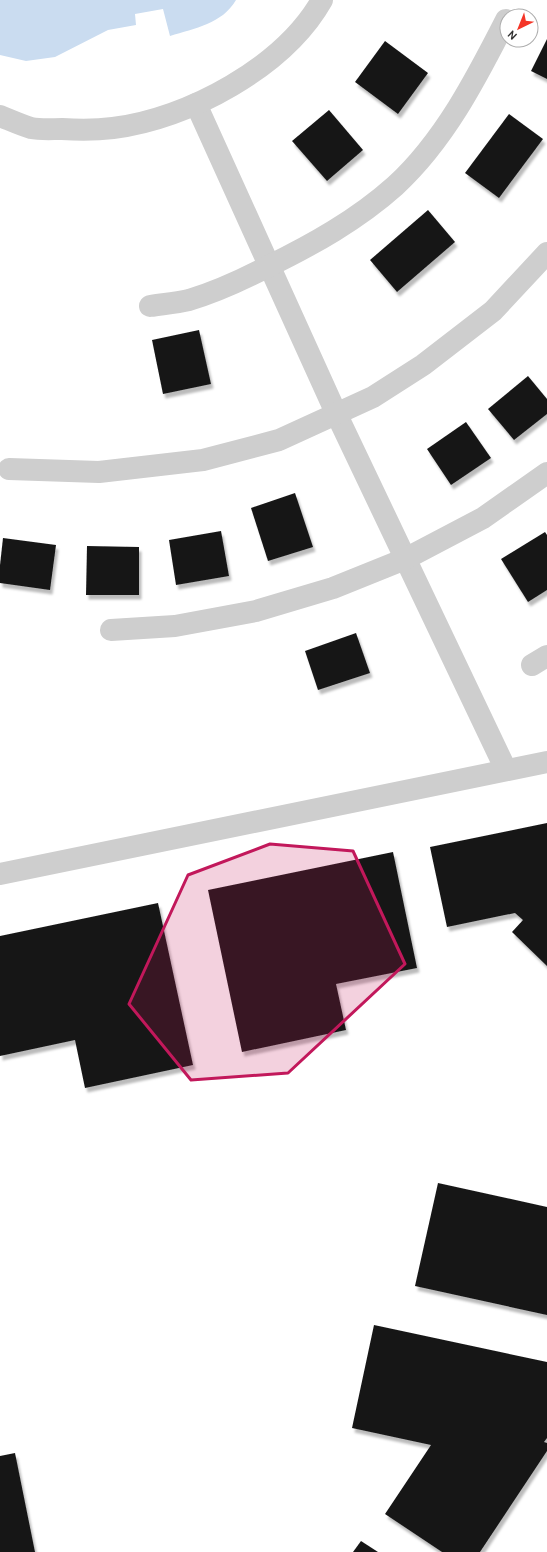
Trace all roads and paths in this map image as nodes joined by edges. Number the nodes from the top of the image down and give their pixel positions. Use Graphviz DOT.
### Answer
graph roads {
  1 [pos="322,0"];
  2 [pos="499,34"];
  3 [pos="196,104"];
  4 [pos="0,116"];
  5 [pos="547,253"];
  6 [pos="269,266"];
  7 [pos="150,306"];
  8 [pos="336,414"];
  9 [pos="9,470"];
  10 [pos="547,473"];
  11 [pos="405,559"];
  12 [pos="111,630"];
  13 [pos="547,762"];
  14 [pos="506,770"];
  15 [pos="0,874"];
  1 -- 3 [label="lane"];
  2 -- 6 [label="lane"];
  3 -- 4 [label="lane"];
  3 -- 6 [label="lane"];
  5 -- 8 [label="lane"];
  6 -- 7 [label="lane"];
  6 -- 8 [label="lane"];
  8 -- 9 [label="lane"];
  8 -- 11 [label="lane"];
  10 -- 11 [label="lane"];
  11 -- 12 [label="lane"];
  11 -- 14 [label="lane"];
  13 -- 14 [label="lane"];
  14 -- 15 [label="lane"];
}
